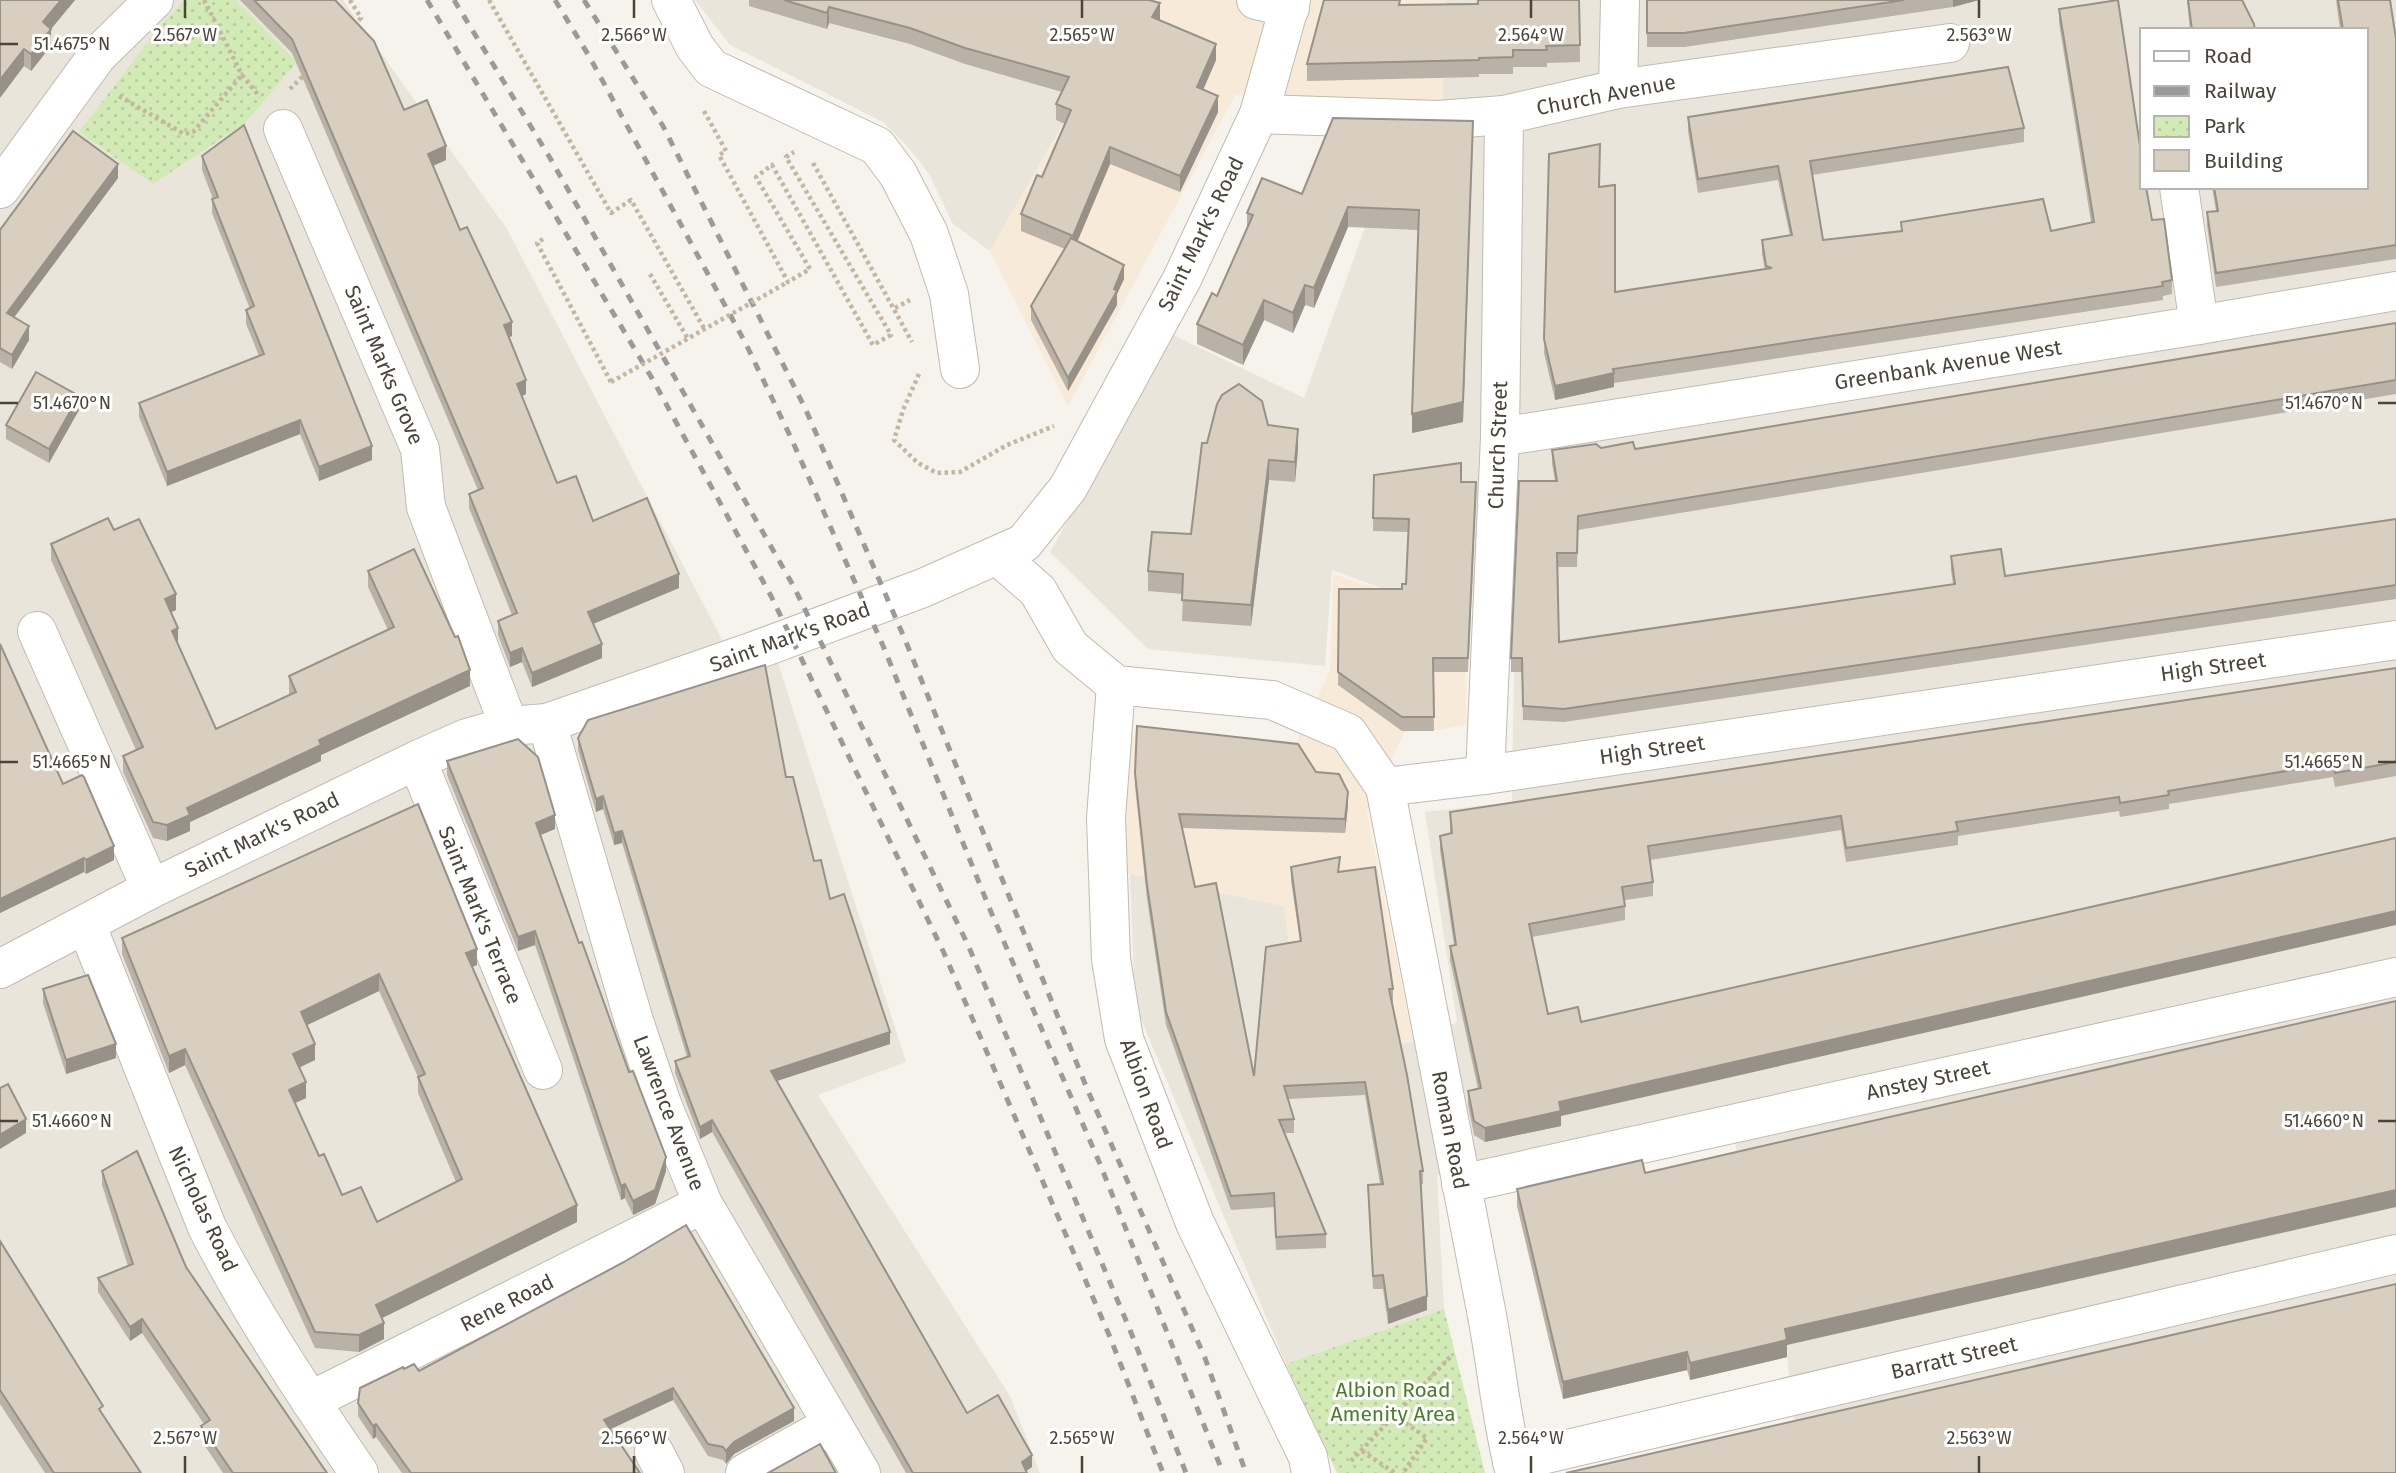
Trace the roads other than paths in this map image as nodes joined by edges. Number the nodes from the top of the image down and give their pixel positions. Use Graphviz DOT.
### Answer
graph roads {
  1 [pos="154,0"];
  2 [pos="671,0"];
  3 [pos="1620,0"];
  4 [pos="1279,3"];
  5 [pos="1950,43"];
  6 [pos="1618,89"];
  7 [pos="1259,114"];
  8 [pos="1504,115"];
  9 [pos="276,119"];
  10 [pos="0,189"];
  11 [pos="2179,189"];
  12 [pos="2396,290"];
  13 [pos="2199,325"];
  14 [pos="942,367"];
  15 [pos="1500,437"];
  16 [pos="998,556"];
  17 [pos="37,631"];
  18 [pos="2396,640"];
  19 [pos="1116,685"];
  20 [pos="547,723"];
  21 [pos="509,726"];
  22 [pos="417,760"];
  23 [pos="1485,775"];
  24 [pos="1385,787"];
  25 [pos="151,888"];
  26 [pos="86,925"];
  27 [pos="0,969"];
  28 [pos="2396,977"];
  29 [pos="543,1070"];
  30 [pos="1461,1184"];
  31 [pos="703,1204"];
  32 [pos="2396,1254"];
  33 [pos="310,1401"];
  34 [pos="831,1425"];
  35 [pos="1513,1467"];
  36 [pos="1328,1469"];
  37 [pos="359,1473"];
  38 [pos="745,1473"];
  39 [pos="861,1473"];
  1 -- 10 [label="street"];
  2 -- 14 [label="street"];
  3 -- 6 [label="street"];
  4 -- 7 [label="street, Saint Mark's Road"];
  5 -- 6 [label="street, Church Avenue"];
  6 -- 8 [label="street, Church Avenue"];
  7 -- 8 [label="street, Church Avenue"];
  7 -- 16 [label="street, Saint Mark's Road"];
  8 -- 15 [label="street, Church Street"];
  9 -- 21 [label="street, Saint Marks Grove"];
  11 -- 13 [label="street"];
  12 -- 13 [label="street, Greenbank Avenue West"];
  13 -- 15 [label="street, Greenbank Avenue West"];
  15 -- 23 [label="street, Church Street"];
  16 -- 19 [label="street"];
  16 -- 20 [label="street, Saint Mark's Road"];
  17 -- 25 [label="street"];
  18 -- 23 [label="street, High Street"];
  19 -- 24 [label="street"];
  19 -- 36 [label="street, Albion Road"];
  20 -- 21 [label="street, Saint Mark's Road"];
  20 -- 31 [label="street, Lawrence Avenue"];
  21 -- 22 [label="street, Saint Mark's Road"];
  22 -- 25 [label="street, Saint Mark's Road"];
  22 -- 29 [label="street, Saint Mark's Terrace"];
  23 -- 24 [label="street, High Street"];
  24 -- 30 [label="street, Roman Road"];
  25 -- 26 [label="street, Saint Mark's Road"];
  26 -- 27 [label="street, Saint Mark's Road"];
  26 -- 33 [label="street, Nicholas Road"];
  28 -- 30 [label="street, Anstey Street"];
  30 -- 35 [label="street, Roman Road"];
  31 -- 33 [label="street, Rene Road"];
  31 -- 34 [label="street, Lawrence Avenue"];
  32 -- 35 [label="street, Barratt Street"];
  33 -- 37 [label="street, Nicholas Road"];
  34 -- 38 [label="street"];
  34 -- 39 [label="street, Lawrence Avenue"];
}
